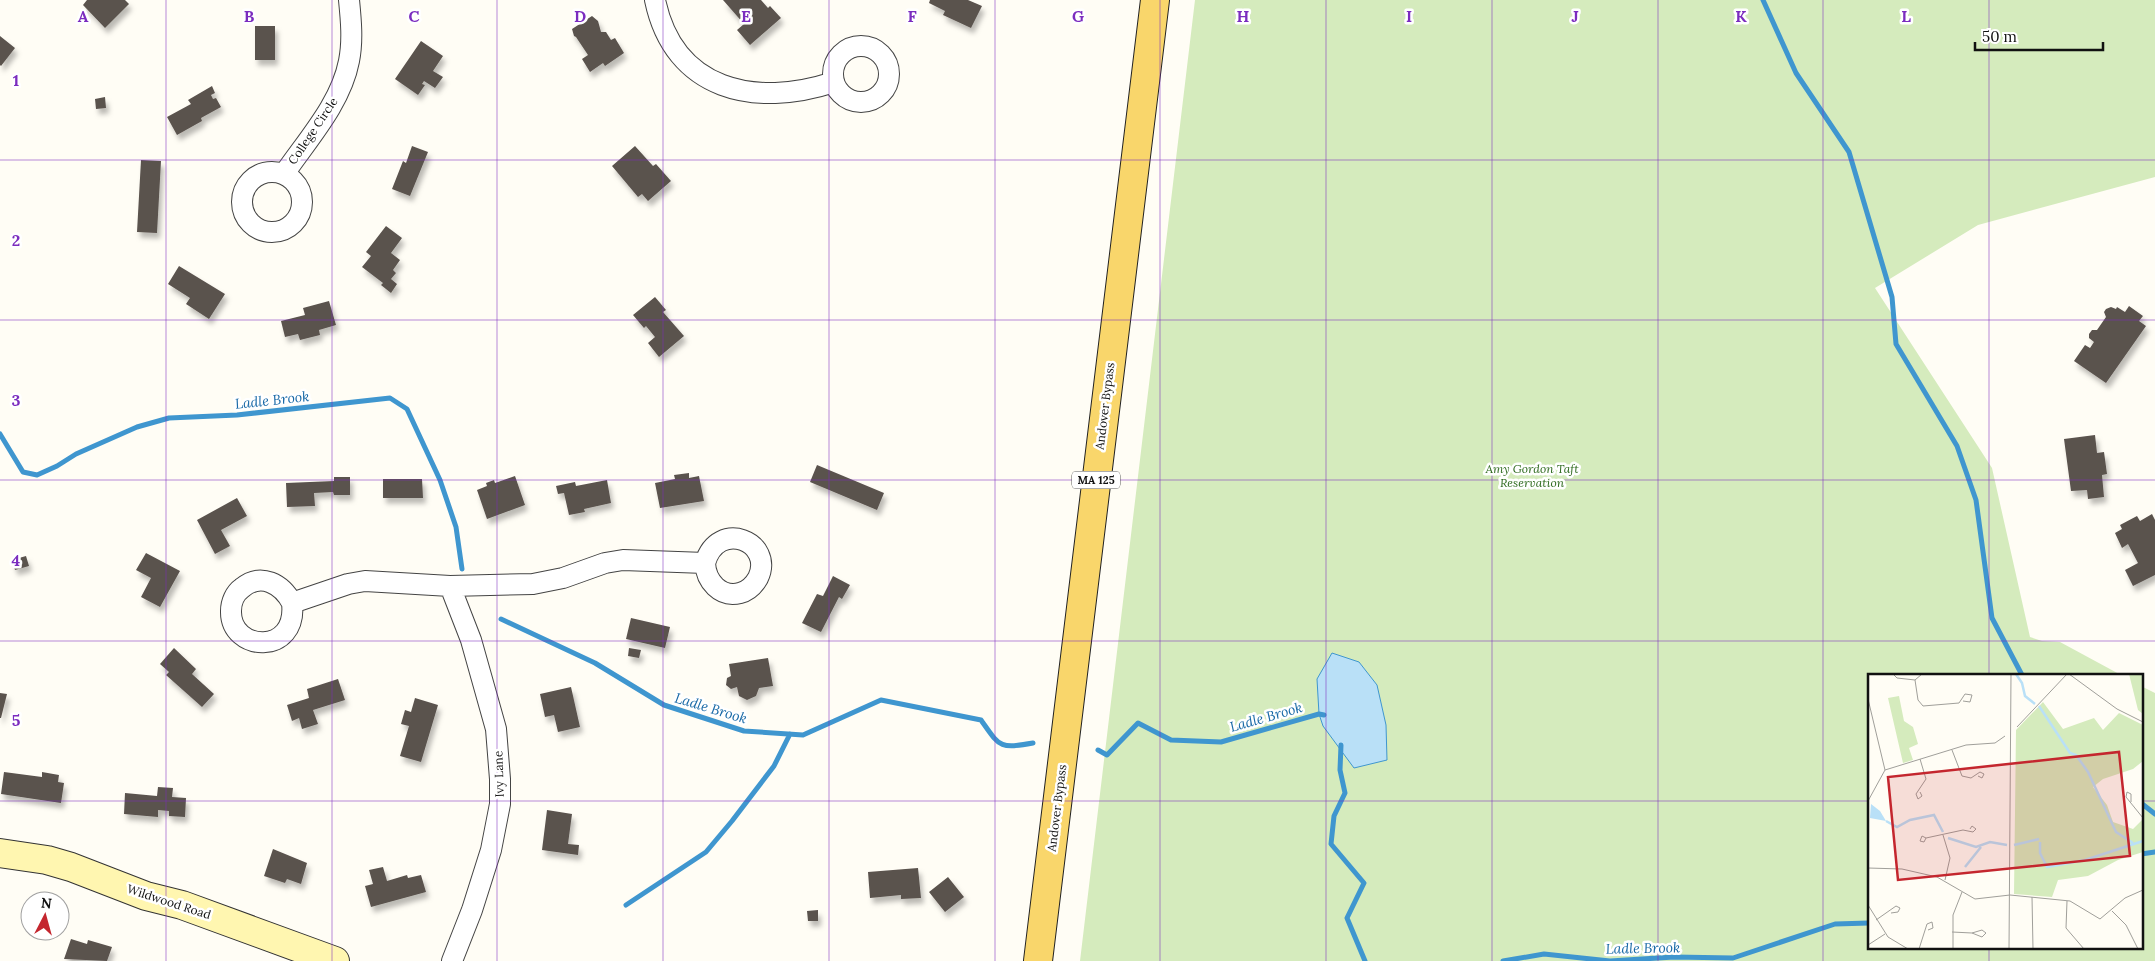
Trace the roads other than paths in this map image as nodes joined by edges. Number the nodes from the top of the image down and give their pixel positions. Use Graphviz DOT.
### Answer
graph roads {
  1 [pos="349,0"];
  2 [pos="655,0"];
  3 [pos="1155,0"];
  4 [pos="834,82"];
  5 [pos="284,174"];
  6 [pos="705,562"];
  7 [pos="450,586"];
  8 [pos="292,603"];
  9 [pos="0,853"];
  10 [pos="334,961"];
  11 [pos="452,961"];
  12 [pos="1038,961"];
  1 -- 5 [label="street, College Circle"];
  2 -- 4 [label="street"];
  3 -- 12 [label="main road, Andover Bypass / MA 125"];
  6 -- 7 [label="street"];
  7 -- 8 [label="street"];
  7 -- 11 [label="street, Ivy Lane"];
  9 -- 10 [label="street, Wildwood Road"];
}
